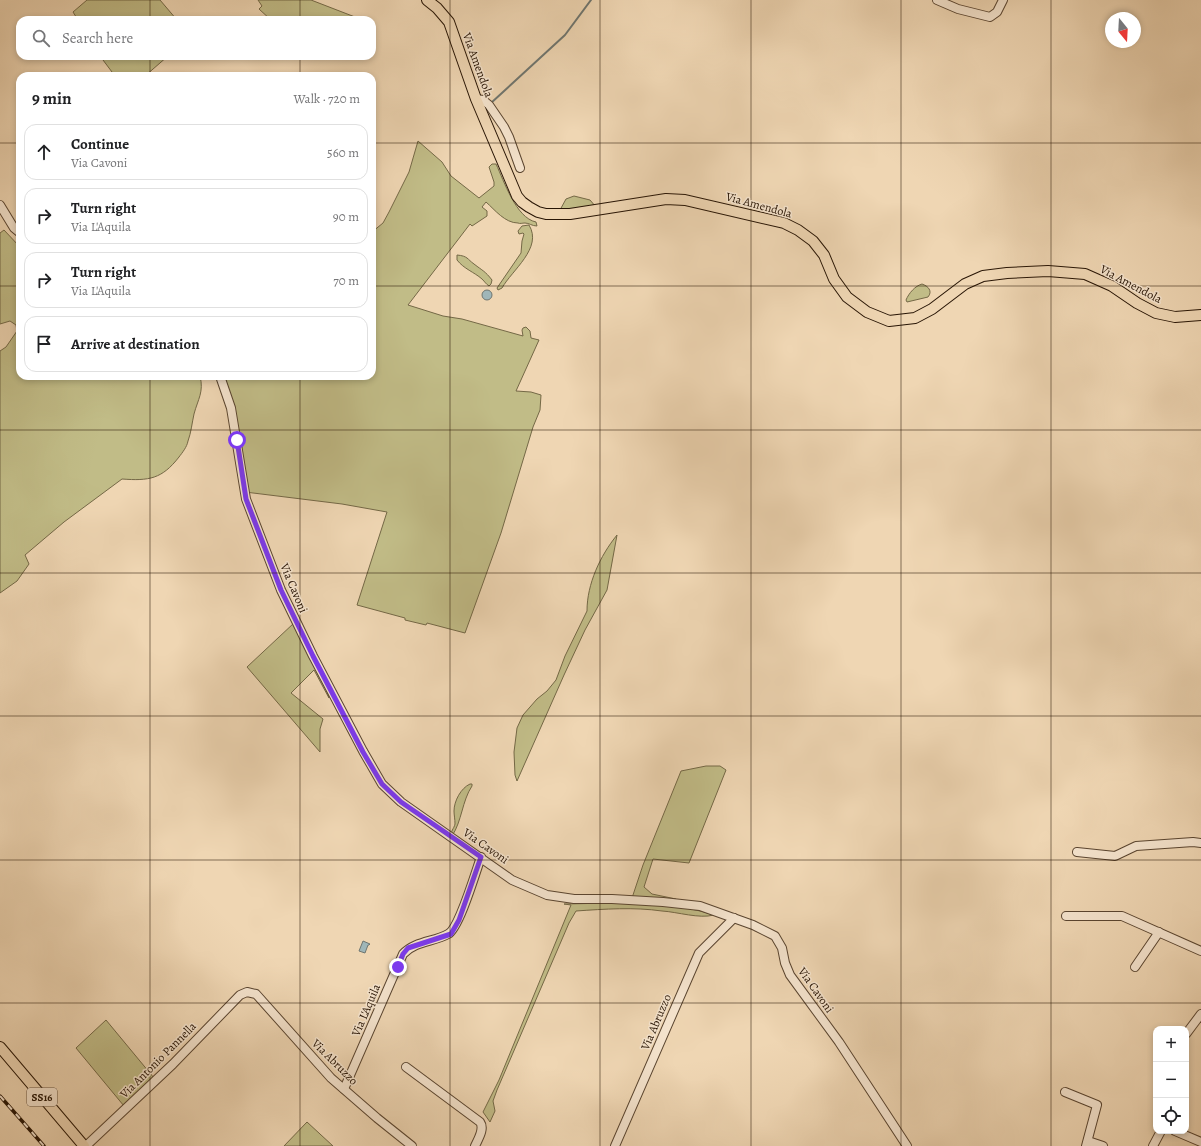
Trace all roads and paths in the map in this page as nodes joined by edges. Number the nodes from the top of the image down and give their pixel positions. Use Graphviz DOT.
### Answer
graph roads {
  1 [pos="427,0"];
  2 [pos="937,0"];
  3 [pos="1002,0"];
  4 [pos="476,99"];
  5 [pos="520,168"];
  6 [pos="0,205"];
  7 [pos="16,230"];
  8 [pos="1201,315"];
  9 [pos="222,380"];
  10 [pos="1201,843"];
  11 [pos="1077,852"];
  12 [pos="481,857"];
  13 [pos="1066,916"];
  14 [pos="734,918"];
  15 [pos="1159,932"];
  16 [pos="1201,951"];
  17 [pos="1135,967"];
  18 [pos="247,992"];
  19 [pos="1201,1014"];
  20 [pos="1189,1030"];
  21 [pos="0,1047"];
  22 [pos="406,1067"];
  23 [pos="344,1089"];
  24 [pos="1065,1092"];
  25 [pos="1159,1134"];
  26 [pos="1182,1134"];
  27 [pos="1201,1142"];
  28 [pos="1087,1143"];
  29 [pos="85,1146"];
  30 [pos="412,1146"];
  31 [pos="475,1146"];
  32 [pos="615,1146"];
  33 [pos="907,1146"];
  34 [pos="1103,1146"];
  35 [pos="1153,1146"];
  1 -- 4 [label="main road, Via Amendola"];
  2 -- 3 [label="street"];
  4 -- 5 [label="street"];
  4 -- 8 [label="main road, Via Amendola"];
  6 -- 7 [label="street"];
  9 -- 12 [label="street, Via Cavoni"];
  10 -- 11 [label="street"];
  12 -- 14 [label="street, Via Cavoni"];
  12 -- 23 [label="street, Via L'Aquila"];
  13 -- 15 [label="street"];
  14 -- 32 [label="street, Via Abruzzo"];
  14 -- 33 [label="street, Via Cavoni"];
  15 -- 16 [label="street"];
  15 -- 17 [label="street"];
  18 -- 23 [label="street, Via Abruzzo"];
  18 -- 29 [label="street, Via Antonio Pannella"];
  19 -- 20 [label="street"];
  21 -- 29 [label="main road, SS16"];
  22 -- 31 [label="street"];
  23 -- 30 [label="street, Via Abruzzo"];
  24 -- 28 [label="street"];
  25 -- 35 [label="street"];
  26 -- 27 [label="street"];
  28 -- 34 [label="street"];
}
